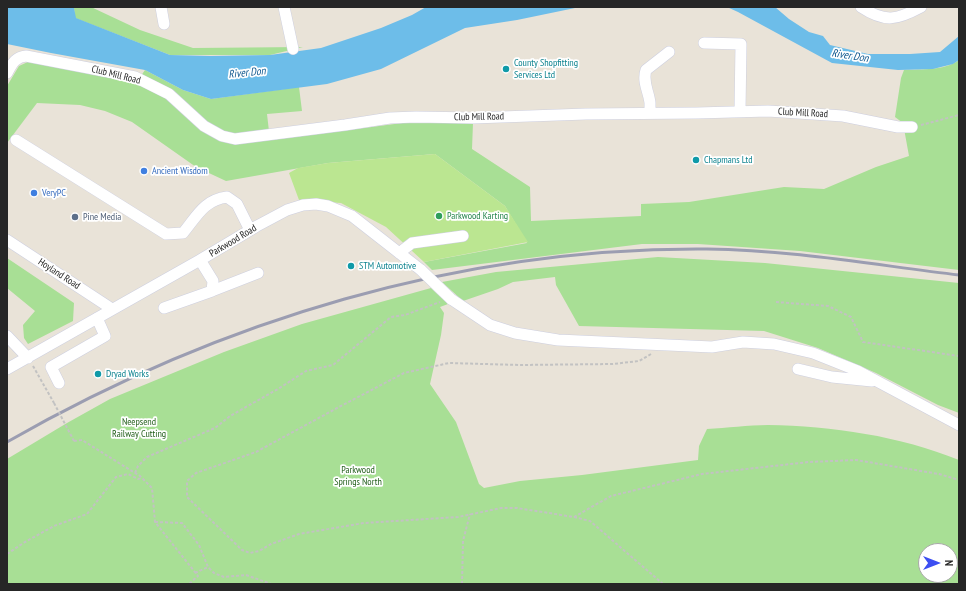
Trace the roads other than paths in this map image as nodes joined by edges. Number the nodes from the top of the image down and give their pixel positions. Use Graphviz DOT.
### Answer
graph roads {
  1 [pos="161,7"];
  2 [pos="284,7"];
  3 [pos="861,7"];
  4 [pos="921,7"];
  5 [pos="164,24"];
  6 [pos="704,43"];
  7 [pos="293,49"];
  8 [pos="669,52"];
  9 [pos="7,73"];
  10 [pos="740,111"];
  11 [pos="650,113"];
  12 [pos="912,126"];
  13 [pos="16,140"];
  14 [pos="250,230"];
  15 [pos="463,236"];
  16 [pos="7,240"];
  17 [pos="399,253"];
  18 [pos="200,260"];
  19 [pos="258,273"];
  20 [pos="212,291"];
  21 [pos="164,308"];
  22 [pos="112,309"];
  23 [pos="97,318"];
  24 [pos="7,336"];
  25 [pos="29,363"];
  26 [pos="7,369"];
  27 [pos="798,369"];
  28 [pos="876,382"];
  29 [pos="59,383"];
  30 [pos="959,425"];
  1 -- 5 [label="street"];
  2 -- 7 [label="street"];
  3 -- 4 [label="street"];
  6 -- 10 [label="street"];
  8 -- 11 [label="street"];
  9 -- 11 [label="street, Club Mill Road"];
  10 -- 11 [label="street, Club Mill Road"];
  10 -- 12 [label="street, Club Mill Road"];
  13 -- 14 [label="street"];
  14 -- 17 [label="street, Parkwood Road"];
  14 -- 18 [label="street, Parkwood Road"];
  15 -- 17 [label="street"];
  16 -- 22 [label="street, Hoyland Road"];
  17 -- 28 [label="street, Parkwood Road, bridge"];
  18 -- 20 [label="street"];
  18 -- 22 [label="street, Parkwood Road"];
  19 -- 20 [label="street"];
  20 -- 21 [label="street"];
  22 -- 23 [label="street, Parkwood Road"];
  23 -- 25 [label="street, Parkwood Road"];
  23 -- 29 [label="street"];
  24 -- 25 [label="street"];
  25 -- 26 [label="street, Parkwood Road"];
  27 -- 28 [label="street"];
  28 -- 30 [label="street, Parkwood Road"];
}
